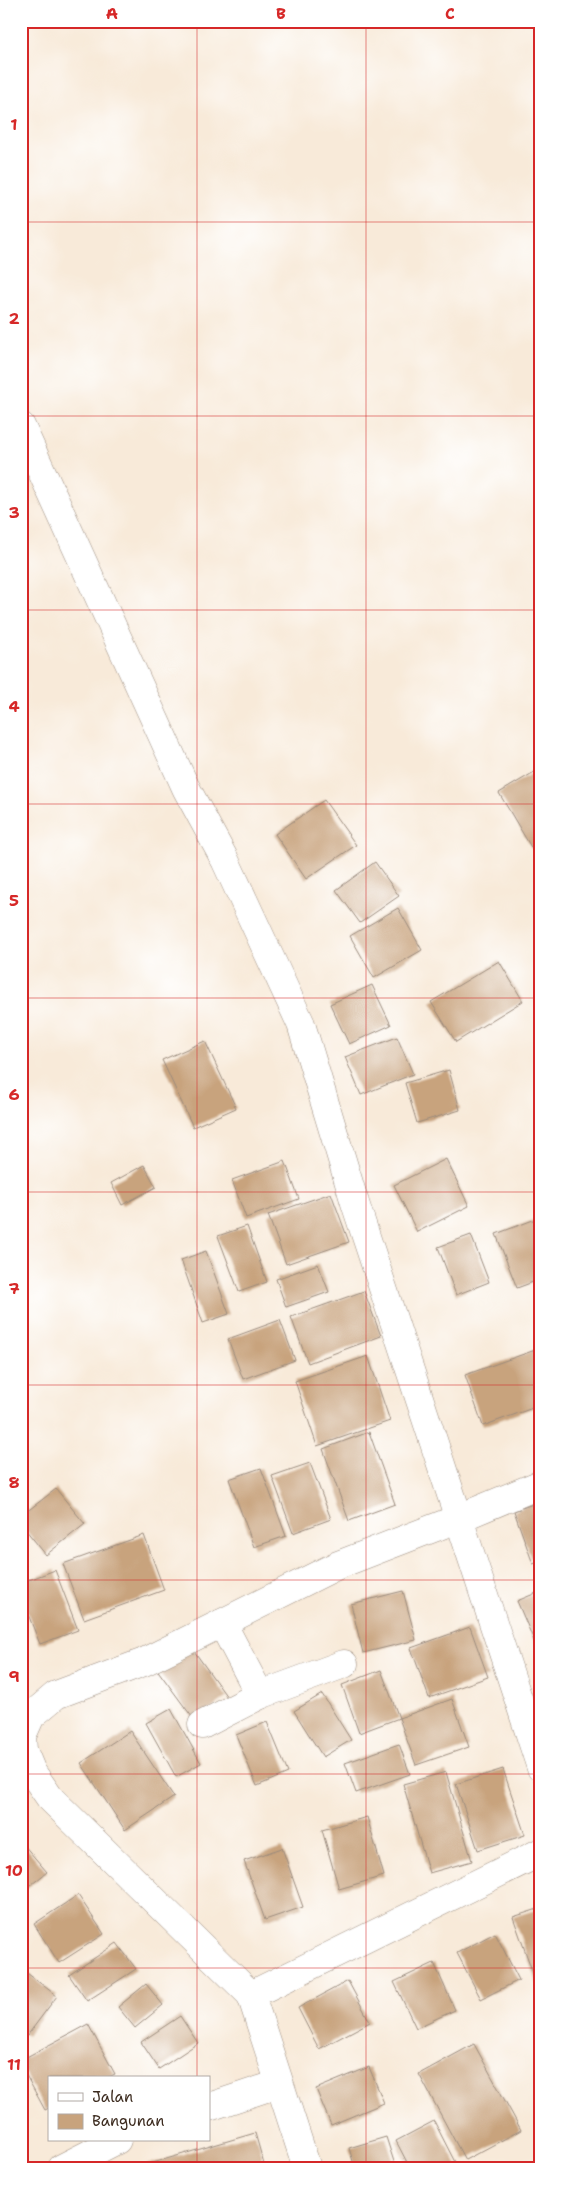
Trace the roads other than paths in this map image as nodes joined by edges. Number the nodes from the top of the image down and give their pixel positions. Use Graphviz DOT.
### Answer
graph roads {
  1 [pos="21,426"];
  2 [pos="541,1484"];
  3 [pos="457,1519"];
  4 [pos="222,1622"];
  5 [pos="344,1664"];
  6 [pos="260,1696"];
  7 [pos="202,1725"];
  8 [pos="541,1768"];
  9 [pos="541,1852"];
  10 [pos="251,1995"];
  11 [pos="278,2084"];
  12 [pos="210,2106"];
  13 [pos="113,2142"];
  14 [pos="62,2168"];
  15 [pos="307,2168"];
  1 -- 3 [label="street"];
  2 -- 3 [label="street"];
  3 -- 4 [label="street"];
  3 -- 8 [label="street"];
  4 -- 6 [label="street"];
  4 -- 10 [label="street"];
  5 -- 6 [label="street"];
  6 -- 7 [label="street"];
  9 -- 10 [label="street"];
  10 -- 11 [label="street"];
  11 -- 12 [label="street"];
  11 -- 15 [label="street"];
  13 -- 14 [label="street"];
}
